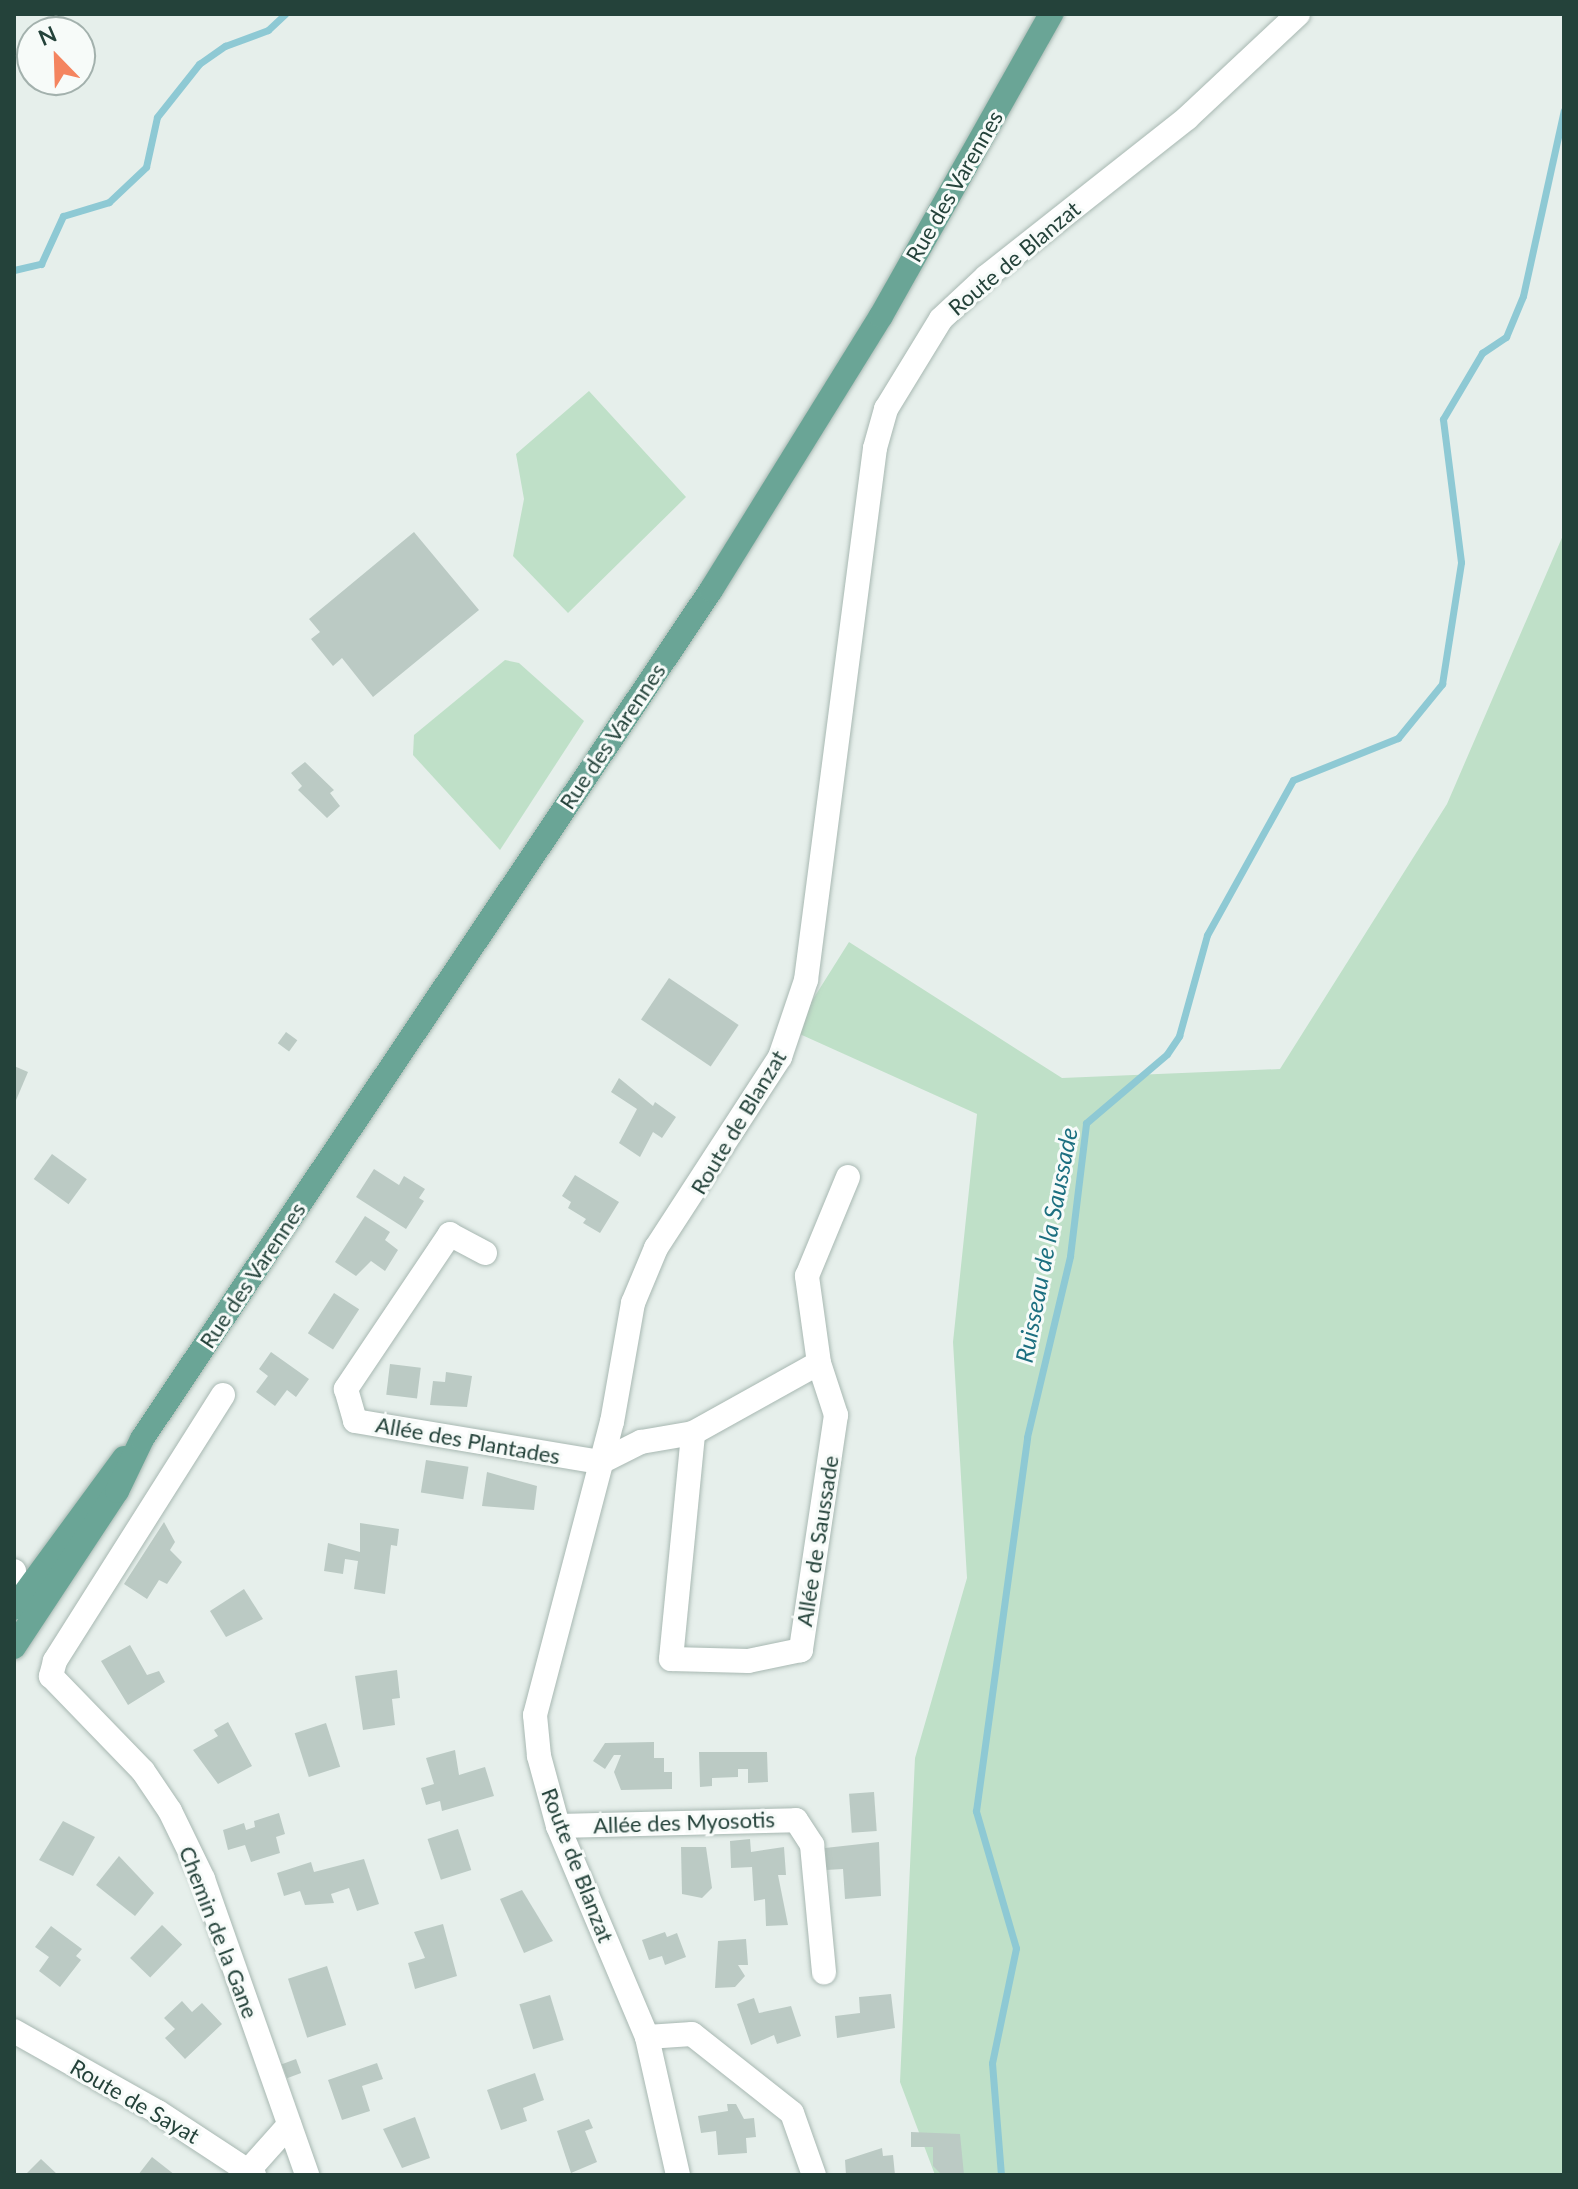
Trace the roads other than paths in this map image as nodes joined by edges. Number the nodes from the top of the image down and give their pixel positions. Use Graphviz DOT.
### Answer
graph roads {
  1 [pos="1051,14"];
  2 [pos="1298,14"];
  3 [pos="848,1177"];
  4 [pos="485,1253"];
  5 [pos="819,1363"];
  6 [pos="223,1395"];
  7 [pos="693,1433"];
  8 [pos="601,1462"];
  9 [pos="14,1571"];
  10 [pos="22,1610"];
  11 [pos="14,1647"];
  12 [pos="558,1826"];
  13 [pos="824,1972"];
  14 [pos="14,2031"];
  15 [pos="647,2037"];
  16 [pos="289,2125"];
  17 [pos="251,2173"];
  18 [pos="307,2175"];
  19 [pos="678,2175"];
  20 [pos="814,2175"];
  1 -- 10 [label="main road, Rue des Varennes"];
  2 -- 8 [label="street, Route de Blanzat"];
  3 -- 5 [label="street"];
  4 -- 8 [label="street, Allée des Plantades"];
  5 -- 7 [label="street"];
  5 -- 7 [label="street, Allée de Saussade"];
  6 -- 16 [label="street, Chemin de la Gane"];
  7 -- 8 [label="street"];
  8 -- 12 [label="street, Route de Blanzat"];
  9 -- 10 [label="street"];
  10 -- 11 [label="main road, Rue des Varennes"];
  12 -- 13 [label="street, Allée des Myosotis"];
  12 -- 15 [label="street, Route de Blanzat"];
  14 -- 17 [label="street, Route de Sayat"];
  15 -- 19 [label="street, Route de Blanzat"];
  15 -- 20 [label="street"];
  16 -- 17 [label="street"];
  16 -- 18 [label="street, Chemin de la Gane"];
}
